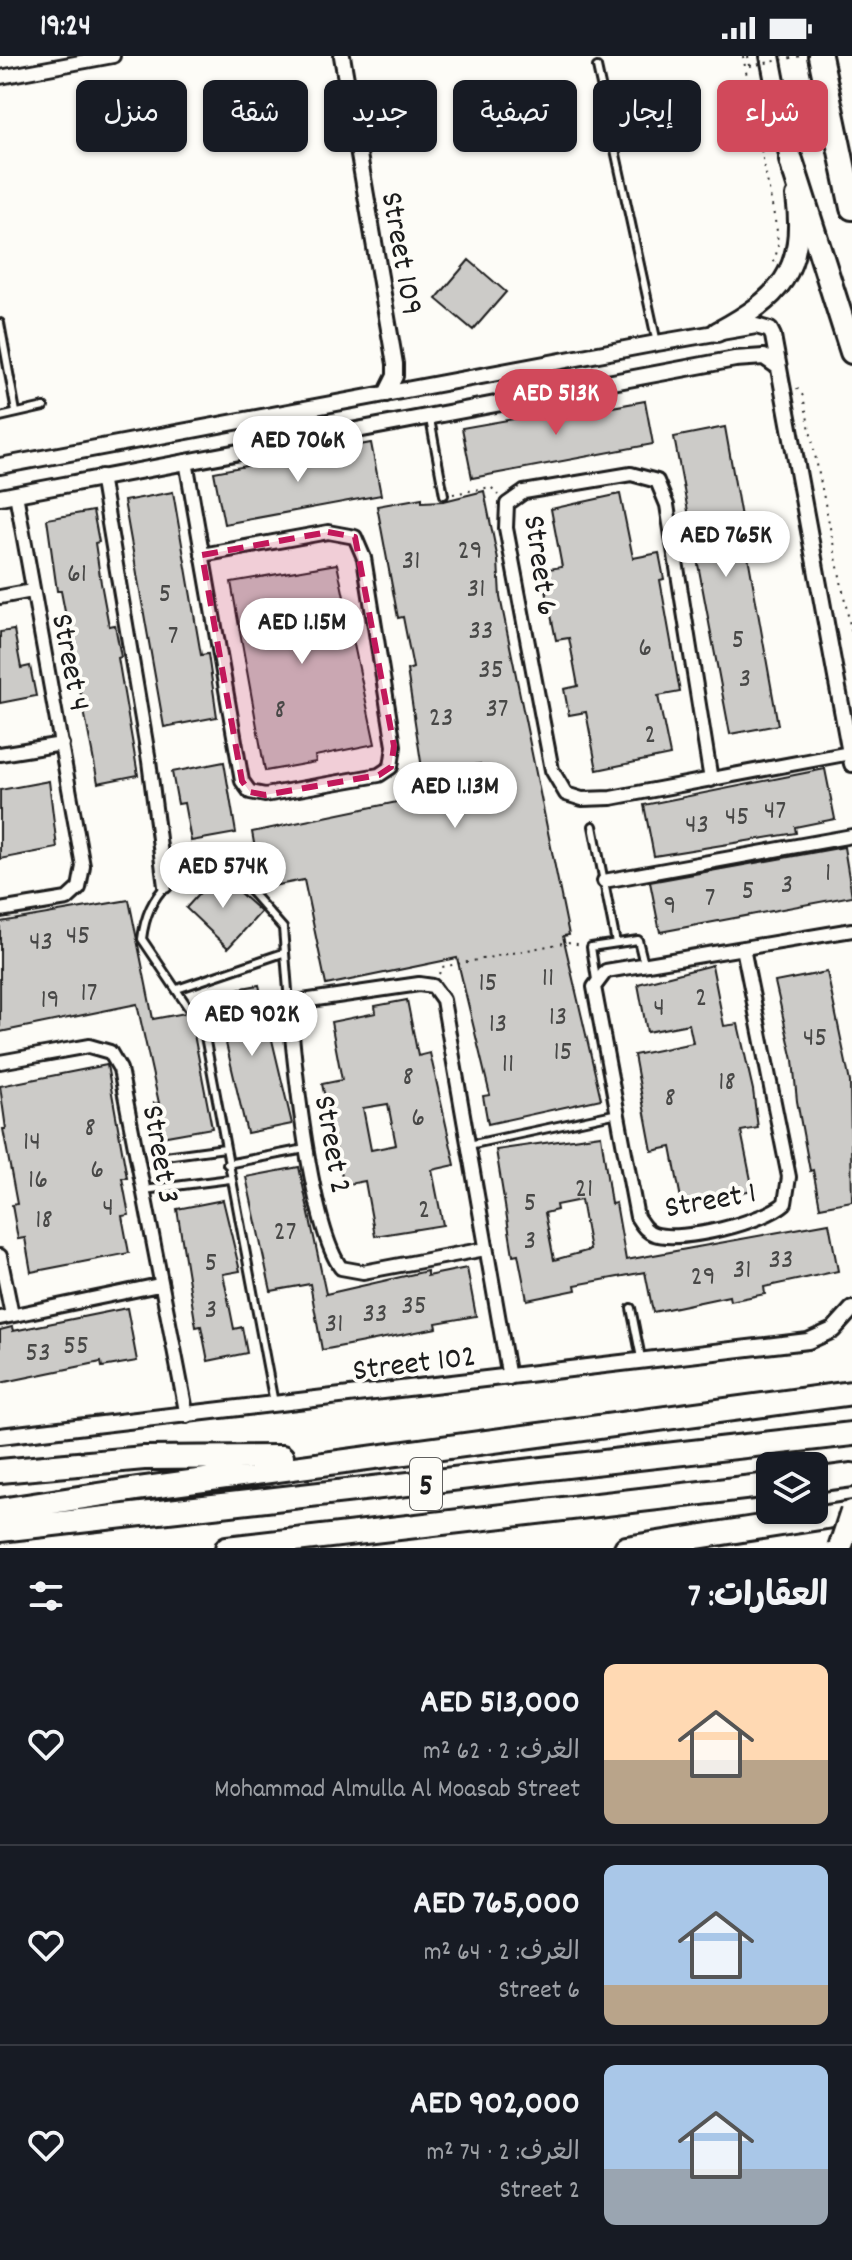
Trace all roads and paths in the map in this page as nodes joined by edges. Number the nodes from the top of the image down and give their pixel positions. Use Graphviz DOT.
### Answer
graph roads {
  1 [pos="113,56"];
  2 [pos="342,56"];
  3 [pos="743,56"];
  4 [pos="748,56"];
  5 [pos="770,56"];
  6 [pos="801,56"];
  7 [pos="820,56"];
  8 [pos="597,67"];
  9 [pos="0,77"];
  10 [pos="791,160"];
  11 [pos="852,208"];
  12 [pos="775,293"];
  13 [pos="0,323"];
  14 [pos="717,332"];
  15 [pos="657,343"];
  16 [pos="852,352"];
  17 [pos="395,364"];
  18 [pos="777,366"];
  19 [pos="661,372"];
  20 [pos="418,388"];
  21 [pos="386,394"];
  22 [pos="44,407"];
  23 [pos="16,412"];
  24 [pos="430,415"];
  25 [pos="0,417"];
  26 [pos="186,461"];
  27 [pos="0,466"];
  28 [pos="101,476"];
  29 [pos="16,494"];
  30 [pos="444,495"];
  31 [pos="0,497"];
  32 [pos="507,504"];
  33 [pos="202,555"];
  34 [pos="32,591"];
  35 [pos="0,597"];
  36 [pos="852,635"];
  37 [pos="62,744"];
  38 [pos="0,754"];
  39 [pos="851,758"];
  40 [pos="711,780"];
  41 [pos="593,826"];
  42 [pos="852,836"];
  43 [pos="604,881"];
  44 [pos="165,886"];
  45 [pos="0,910"];
  46 [pos="852,930"];
  47 [pos="616,943"];
  48 [pos="591,947"];
  49 [pos="743,948"];
  50 [pos="283,953"];
  51 [pos="644,964"];
  52 [pos="596,980"];
  53 [pos="433,986"];
  54 [pos="177,989"];
  55 [pos="289,1003"];
  56 [pos="0,1062"];
  57 [pos="618,1113"];
  58 [pos="469,1145"];
  59 [pos="225,1148"];
  60 [pos="309,1149"];
  61 [pos="158,1157"];
  62 [pos="227,1164"];
  63 [pos="230,1179"];
  64 [pos="144,1190"];
  65 [pos="485,1249"];
  66 [pos="0,1256"];
  67 [pos="159,1285"];
  68 [pos="631,1308"];
  69 [pos="852,1309"];
  70 [pos="6,1316"];
  71 [pos="642,1362"];
  72 [pos="509,1378"];
  73 [pos="852,1386"];
  74 [pos="852,1393"];
  75 [pos="799,1401"];
  76 [pos="274,1406"];
  77 [pos="187,1416"];
  78 [pos="852,1434"];
  79 [pos="0,1436"];
  80 [pos="431,1449"];
  81 [pos="0,1471"];
  82 [pos="852,1475"];
  83 [pos="828,1478"];
  84 [pos="756,1487"];
  85 [pos="0,1510"];
  86 [pos="852,1513"];
  87 [pos="0,1530"];
  88 [pos="227,1548"];
  89 [pos="626,1548"];
  90 [pos="840,1548"];
  1 -- 9 [label="street"];
  2 -- 17 [label="street, Street 109"];
  3 -- 12 [label="path"];
  4 -- 6 [label="path, bridge"];
  5 -- 10 [label="main road"];
  7 -- 11 [label="highway"];
  8 -- 15 [label="lane"];
  10 -- 12 [label="main road"];
  10 -- 16 [label="highway"];
  12 -- 14 [label="main road"];
  13 -- 23 [label="lane"];
  14 -- 15 [label="street"];
  14 -- 18 [label="street"];
  15 -- 19 [label="street"];
  15 -- 20 [label="street"];
  17 -- 20 [label="street, Street 109"];
  17 -- 21 [label="street, Street 109"];
  18 -- 19 [label="street"];
  18 -- 36 [label="path"];
  18 -- 39 [label="street"];
  19 -- 24 [label="street"];
  20 -- 21 [label="street"];
  21 -- 27 [label="street"];
  22 -- 23 [label="lane"];
  23 -- 25 [label="lane"];
  24 -- 26 [label="street"];
  24 -- 30 [label="lane"];
  26 -- 28 [label="street"];
  26 -- 33 [label="street"];
  28 -- 29 [label="street"];
  28 -- 44 [label="street"];
  29 -- 31 [label="street"];
  29 -- 34 [label="street, Street 4"];
  30 -- 32 [label="path"];
  32 -- 40 [label="street, Street 6"];
  32 -- 40 [label="street, Street 6"];
  33 -- 33 [label="street"];
  34 -- 35 [label="street, Street 4"];
  34 -- 37 [label="street, Street 4"];
  37 -- 38 [label="street, Street 4"];
  37 -- 45 [label="street, Street 4"];
  39 -- 40 [label="street, Street 6"];
  41 -- 43 [label="lane"];
  42 -- 43 [label="street"];
  43 -- 47 [label="lane"];
  44 -- 50 [label="lane"];
  44 -- 54 [label="lane"];
  46 -- 49 [label="street"];
  47 -- 48 [label="lane"];
  47 -- 51 [label="lane"];
  48 -- 52 [label="lane"];
  48 -- 53 [label="path"];
  49 -- 51 [label="street"];
  49 -- 57 [label="street, Street 1"];
  50 -- 54 [label="lane"];
  50 -- 55 [label="lane"];
  51 -- 52 [label="street"];
  52 -- 57 [label="street, Street 1"];
  53 -- 55 [label="street"];
  53 -- 58 [label="street"];
  54 -- 59 [label="lane"];
  55 -- 60 [label="street, Street 2"];
  56 -- 64 [label="street, Street 3"];
  57 -- 58 [label="lane"];
  58 -- 65 [label="street"];
  59 -- 61 [label="lane"];
  59 -- 62 [label="lane"];
  60 -- 62 [label="lane"];
  60 -- 65 [label="street, Street 2"];
  62 -- 63 [label="lane"];
  63 -- 64 [label="lane"];
  63 -- 76 [label="lane"];
  64 -- 67 [label="street, Street 3"];
  65 -- 72 [label="street"];
  66 -- 70 [label="street"];
  67 -- 70 [label="street"];
  67 -- 77 [label="street, Street 3"];
  68 -- 71 [label="lane"];
  69 -- 71 [label="street, Street 102"];
  71 -- 72 [label="street, Street 102"];
  72 -- 76 [label="street, Street 102"];
  73 -- 75 [label="highway"];
  74 -- 75 [label="highway"];
  75 -- 80 [label="highway"];
  76 -- 77 [label="street, Street 102"];
  77 -- 79 [label="street, Street 102"];
  78 -- 87 [label="highway, 5"];
  80 -- 81 [label="highway"];
  80 -- 85 [label="highway"];
  82 -- 83 [label="highway"];
  84 -- 88 [label="highway, 5"];
  86 -- 89 [label="highway"];
  86 -- 90 [label="highway, bridge"];
}
